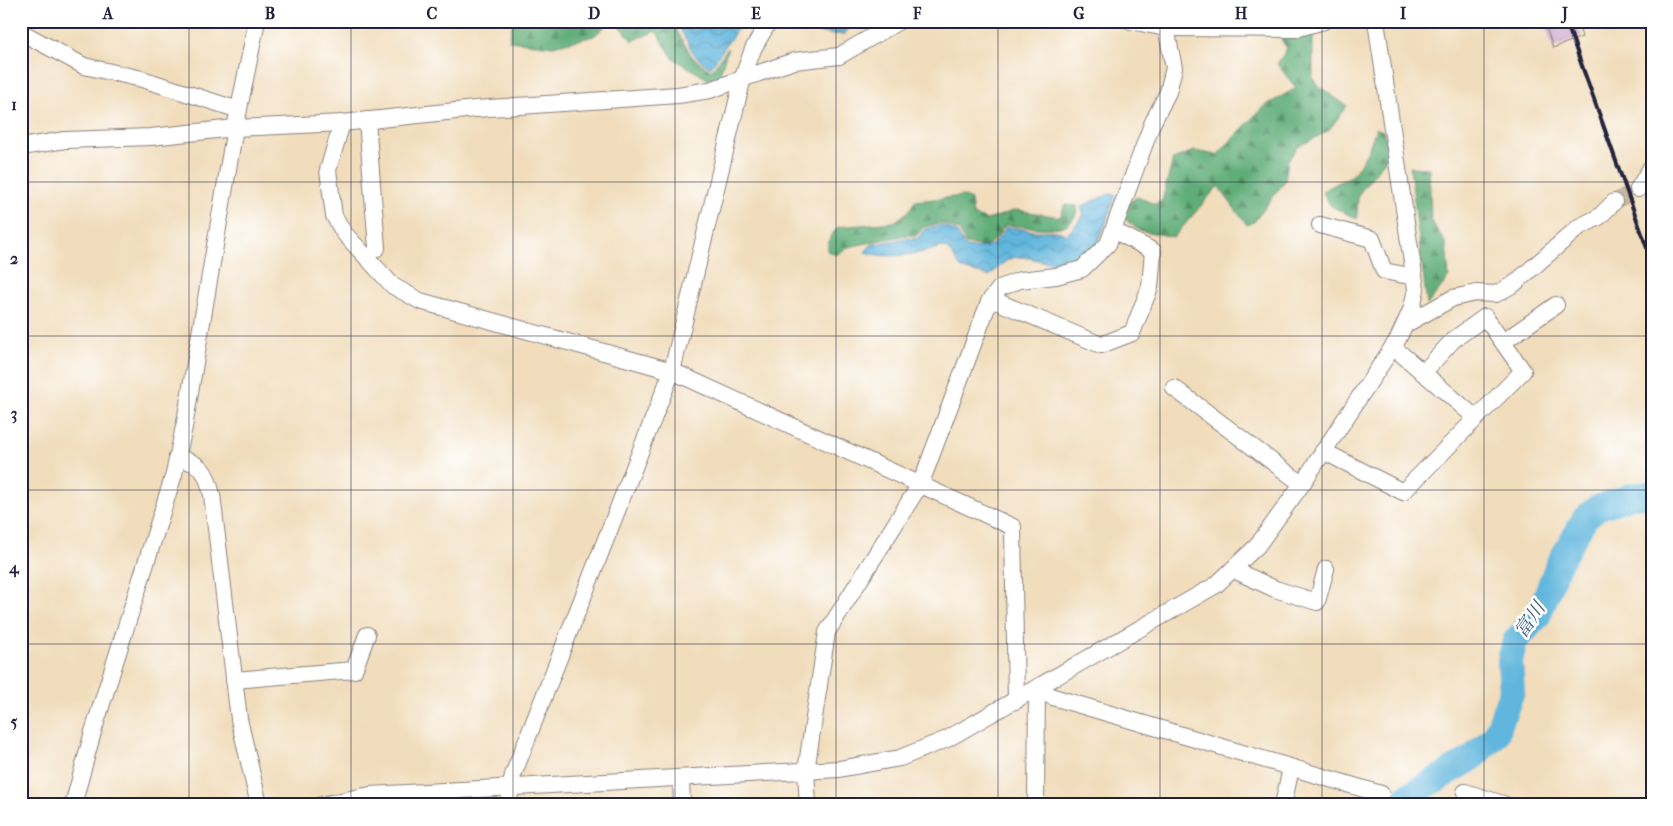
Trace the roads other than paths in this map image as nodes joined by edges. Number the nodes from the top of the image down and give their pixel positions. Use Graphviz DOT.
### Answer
graph roads {
  1 [pos="257,21"];
  2 [pos="769,21"];
  3 [pos="898,21"];
  4 [pos="1130,21"];
  5 [pos="1324,21"];
  6 [pos="1376,21"];
  7 [pos="1166,28"];
  8 [pos="21,32"];
  9 [pos="743,77"];
  10 [pos="239,110"];
  11 [pos="367,120"];
  12 [pos="342,122"];
  13 [pos="235,128"];
  14 [pos="21,148"];
  15 [pos="1652,166"];
  16 [pos="1638,189"];
  17 [pos="1614,202"];
  18 [pos="1320,225"];
  19 [pos="1113,230"];
  20 [pos="378,248"];
  21 [pos="1414,277"];
  22 [pos="992,299"];
  23 [pos="1556,305"];
  24 [pos="1406,324"];
  25 [pos="1502,342"];
  26 [pos="1393,347"];
  27 [pos="672,371"];
  28 [pos="1423,373"];
  29 [pos="1174,388"];
  30 [pos="1476,418"];
  31 [pos="1324,451"];
  32 [pos="177,457"];
  33 [pos="921,483"];
  34 [pos="1302,484"];
  35 [pos="1326,569"];
  36 [pos="1234,570"];
  37 [pos="367,635"];
  38 [pos="234,680"];
  39 [pos="1037,689"];
  40 [pos="1016,701"];
  41 [pos="1291,768"];
  42 [pos="806,771"];
  43 [pos="681,778"];
  44 [pos="512,787"];
  45 [pos="1465,792"];
  46 [pos="1381,794"];
  47 [pos="72,805"];
  48 [pos="259,805"];
  49 [pos="321,805"];
  50 [pos="508,805"];
  51 [pos="682,805"];
  52 [pos="808,805"];
  53 [pos="1036,805"];
  54 [pos="1283,805"];
  55 [pos="1506,805"];
  1 -- 10 [label="street"];
  2 -- 9 [label="street"];
  3 -- 9 [label="street"];
  4 -- 7 [label="street"];
  5 -- 7 [label="street"];
  6 -- 21 [label="street"];
  7 -- 19 [label="street"];
  8 -- 10 [label="street"];
  9 -- 11 [label="street"];
  9 -- 27 [label="street"];
  10 -- 13 [label="street"];
  11 -- 12 [label="street"];
  11 -- 20 [label="street"];
  12 -- 13 [label="street"];
  12 -- 27 [label="street"];
  13 -- 14 [label="street"];
  13 -- 32 [label="street"];
  15 -- 16 [label="street"];
  17 -- 24 [label="street"];
  18 -- 21 [label="street"];
  19 -- 22 [label="street"];
  19 -- 22 [label="street"];
  21 -- 24 [label="street"];
  22 -- 33 [label="street"];
  23 -- 25 [label="street"];
  24 -- 26 [label="street"];
  25 -- 28 [label="street"];
  25 -- 30 [label="street"];
  26 -- 28 [label="street"];
  26 -- 31 [label="street"];
  27 -- 33 [label="street"];
  27 -- 44 [label="street"];
  28 -- 30 [label="street"];
  29 -- 34 [label="street"];
  30 -- 31 [label="street"];
  31 -- 34 [label="street"];
  32 -- 38 [label="street"];
  32 -- 47 [label="street"];
  33 -- 40 [label="street"];
  33 -- 42 [label="street"];
  34 -- 36 [label="street"];
  35 -- 36 [label="street"];
  36 -- 39 [label="street"];
  37 -- 38 [label="street"];
  38 -- 48 [label="street"];
  39 -- 40 [label="street"];
  39 -- 41 [label="street"];
  39 -- 53 [label="street"];
  40 -- 42 [label="street"];
  41 -- 46 [label="street"];
  41 -- 54 [label="street"];
  42 -- 43 [label="street"];
  42 -- 52 [label="street"];
  43 -- 44 [label="street"];
  43 -- 51 [label="street"];
  44 -- 49 [label="street"];
  44 -- 50 [label="street"];
  45 -- 55 [label="street"];
}
